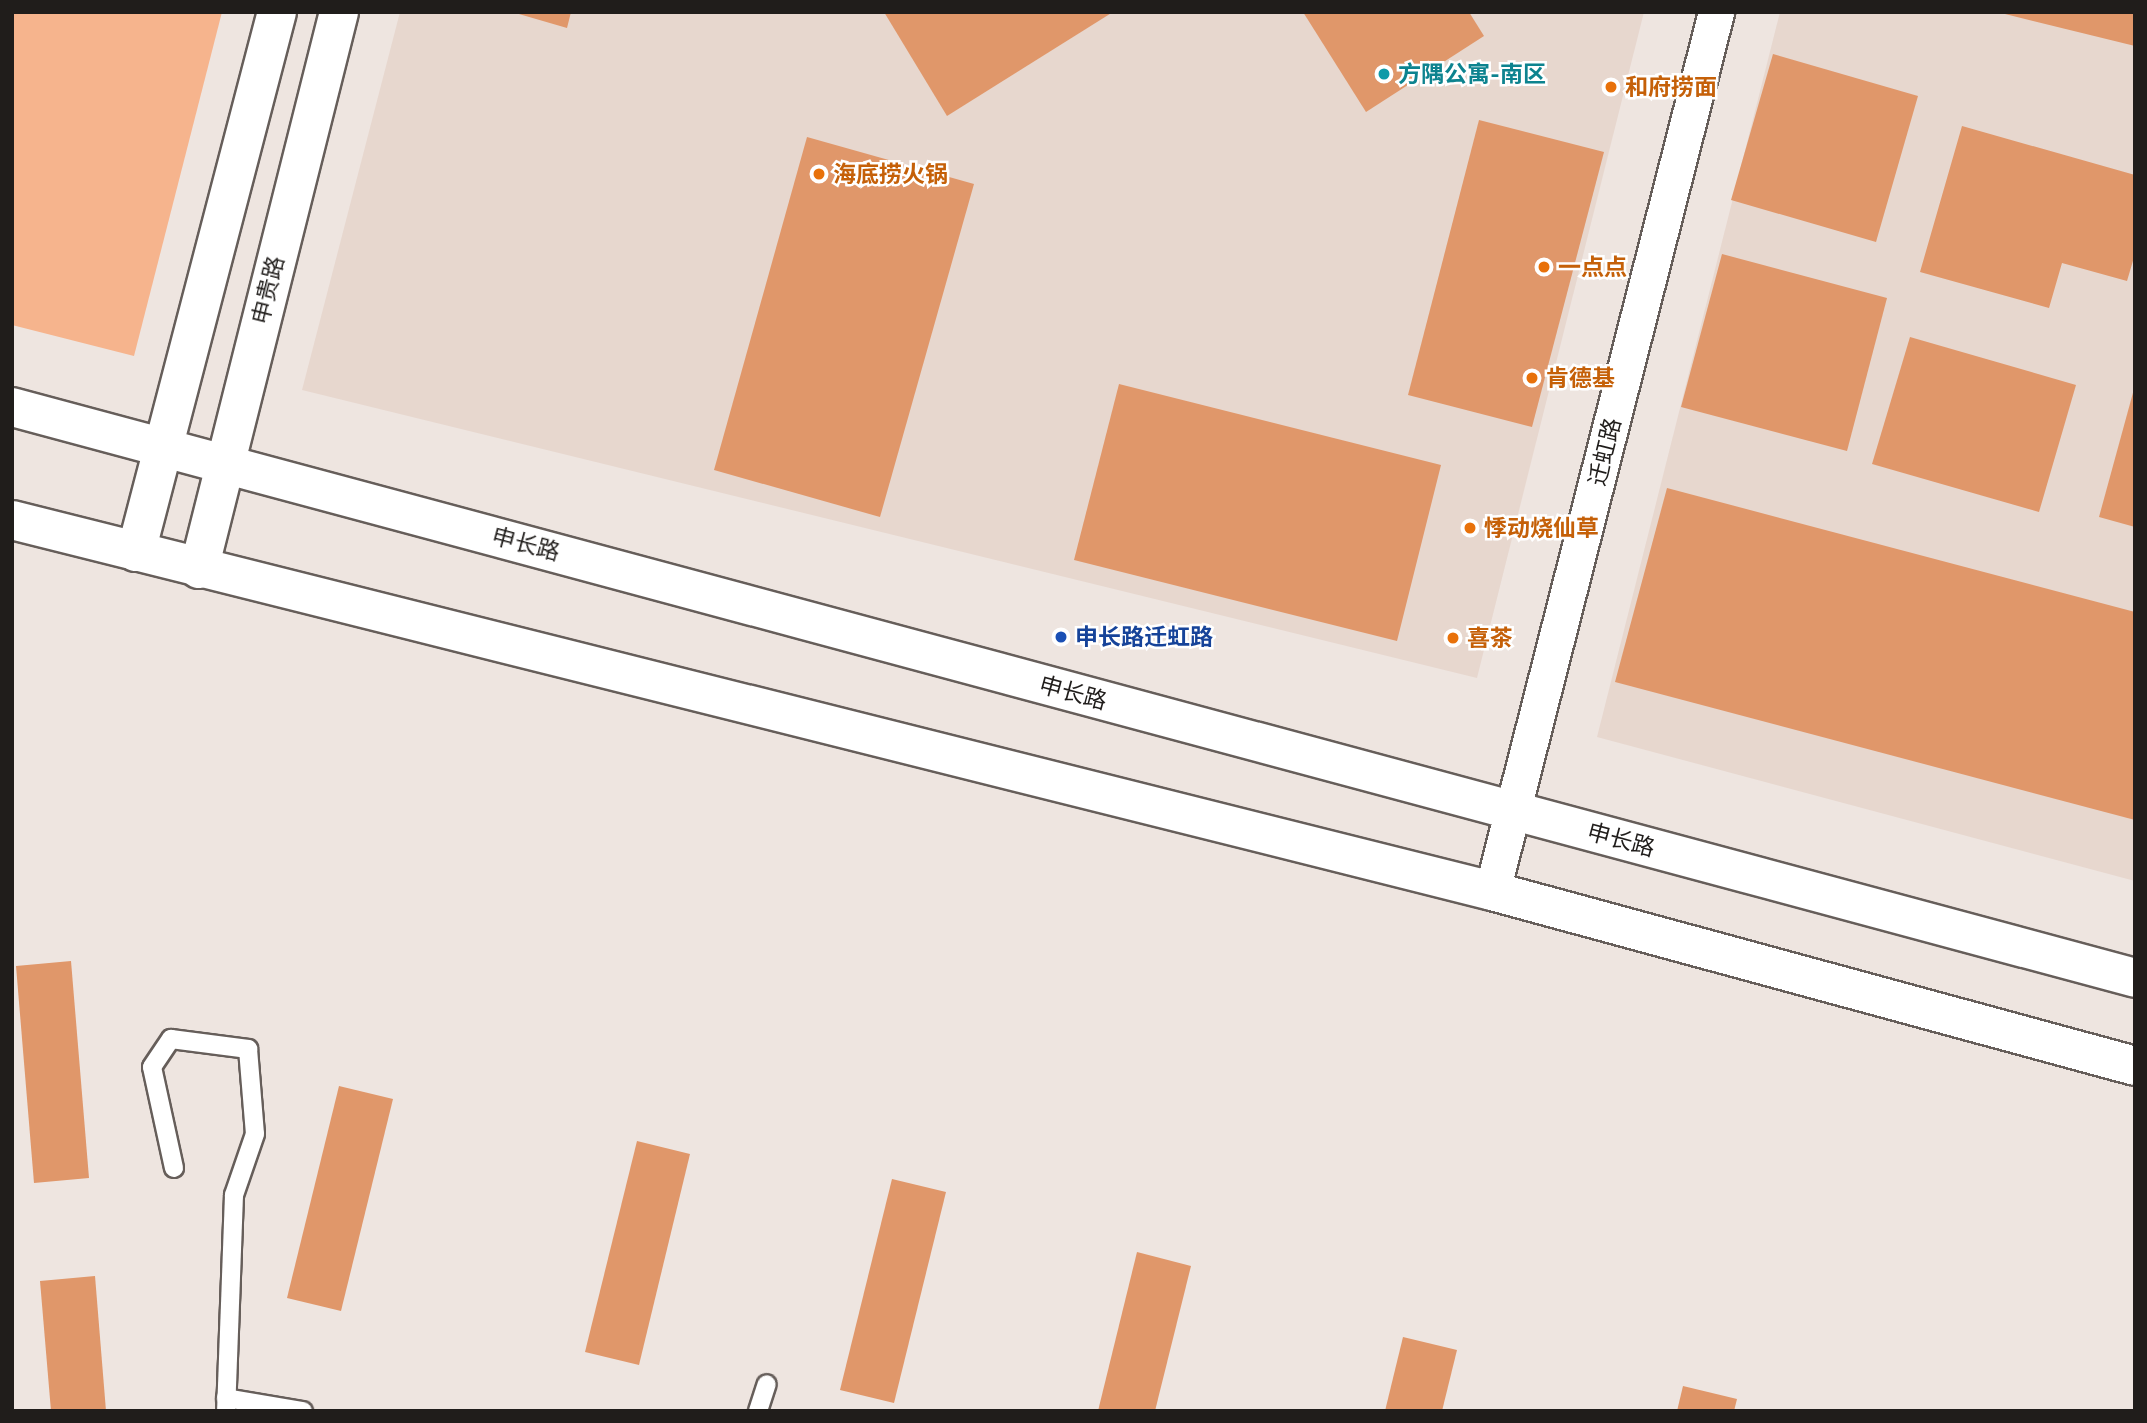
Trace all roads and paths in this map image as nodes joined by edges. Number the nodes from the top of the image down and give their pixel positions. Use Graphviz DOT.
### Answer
graph roads {
  1 [pos="277,12"];
  2 [pos="339,12"];
  3 [pos="1716,12"];
  4 [pos="12,407"];
  5 [pos="164,446"];
  6 [pos="224,462"];
  7 [pos="12,520"];
  8 [pos="136,552"];
  9 [pos="199,569"];
  10 [pos="1514,811"];
  11 [pos="1492,891"];
  12 [pos="2135,978"];
  13 [pos="2135,1066"];
  14 [pos="174,1168"];
  15 [pos="767,1384"];
  16 [pos="226,1404"];
  17 [pos="303,1411"];
  18 [pos="758,1411"];
  1 -- 5 [label="main road"];
  2 -- 6 [label="main road, 申贵路"];
  3 -- 10 [label="street, 迁虹路"];
  4 -- 5 [label="main road, 申长路"];
  5 -- 6 [label="main road, 申长路"];
  5 -- 8 [label="main road"];
  6 -- 9 [label="main road, 申贵路"];
  6 -- 10 [label="main road, 申长路"];
  7 -- 8 [label="main road"];
  8 -- 9 [label="main road"];
  9 -- 11 [label="main road"];
  10 -- 11 [label="street, 迁虹路"];
  10 -- 12 [label="main road, 申长路"];
  11 -- 13 [label="main road"];
  14 -- 16 [label="lane"];
  15 -- 18 [label="lane"];
  16 -- 17 [label="lane"];
}
